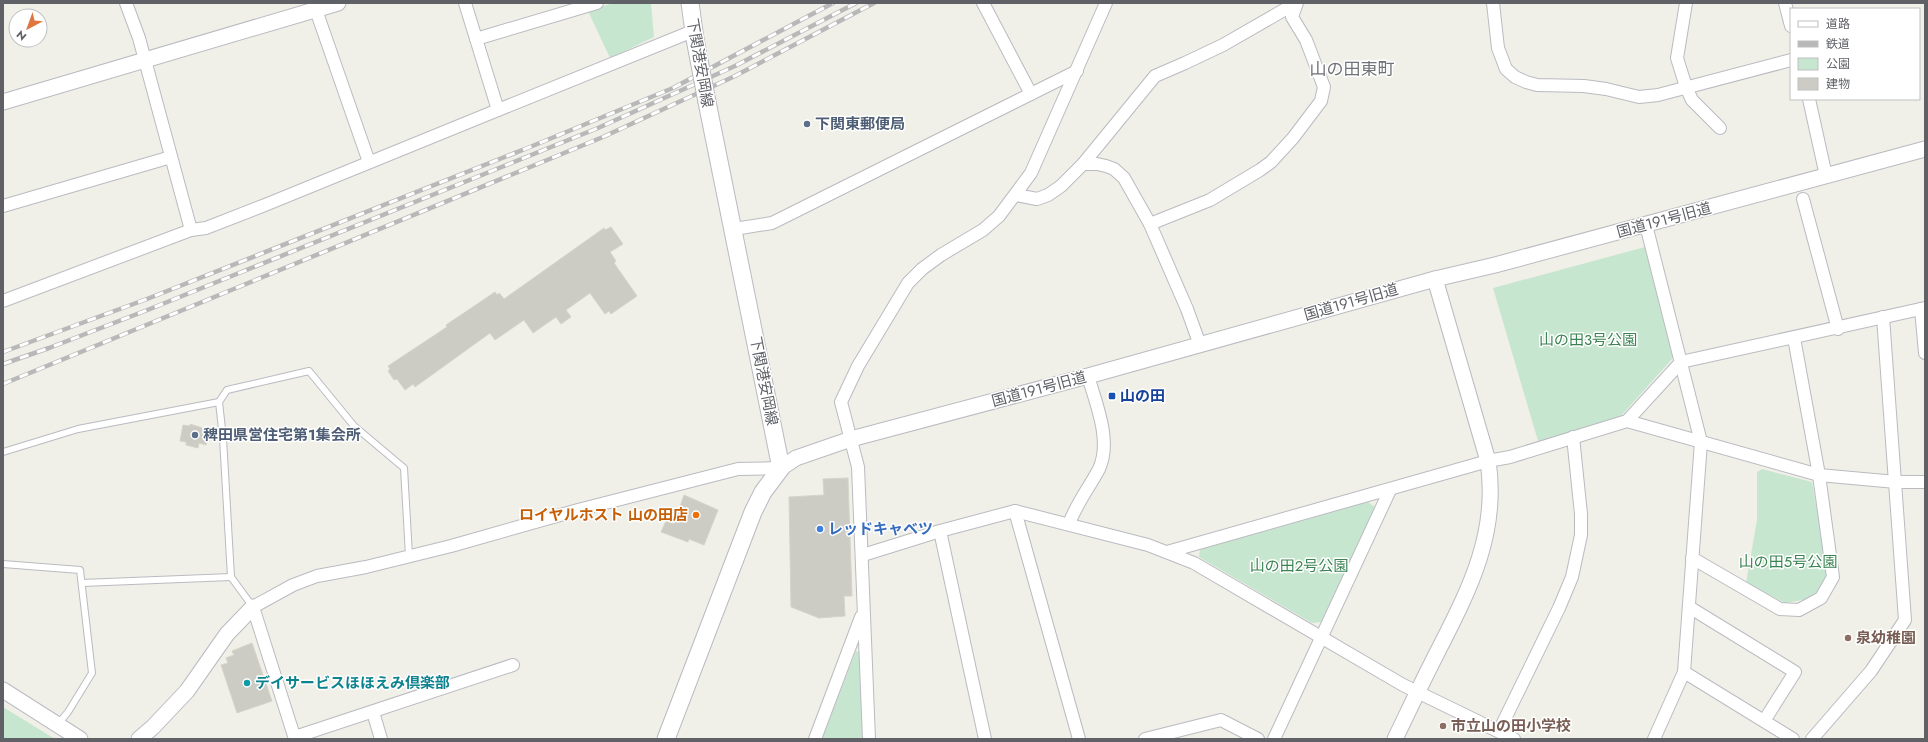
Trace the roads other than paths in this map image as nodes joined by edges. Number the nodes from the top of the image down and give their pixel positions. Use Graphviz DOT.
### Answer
graph roads {
  1 [pos="126,3"];
  2 [pos="338,3"];
  3 [pos="465,3"];
  4 [pos="598,3"];
  5 [pos="690,3"];
  6 [pos="983,3"];
  7 [pos="1297,3"];
  8 [pos="1493,3"];
  9 [pos="1686,3"];
  10 [pos="1785,3"];
  11 [pos="1108,4"];
  12 [pos="316,10"];
  13 [pos="1790,22"];
  14 [pos="694,35"];
  15 [pos="476,38"];
  16 [pos="1790,60"];
  17 [pos="144,61"];
  18 [pos="1077,71"];
  19 [pos="1686,87"];
  20 [pos="1031,94"];
  21 [pos="1808,100"];
  22 [pos="3,102"];
  23 [pos="498,110"];
  24 [pos="1720,128"];
  25 [pos="1925,149"];
  26 [pos="171,157"];
  27 [pos="369,162"];
  28 [pos="1083,164"];
  29 [pos="1826,176"];
  30 [pos="1016,195"];
  31 [pos="1803,199"];
  32 [pos="3,206"];
  33 [pos="1150,224"];
  34 [pos="1646,225"];
  35 [pos="734,229"];
  36 [pos="191,230"];
  37 [pos="1435,278"];
  38 [pos="3,301"];
  39 [pos="1923,309"];
  40 [pos="1883,317"];
  41 [pos="1838,329"];
  42 [pos="1794,338"];
  43 [pos="1200,345"];
  44 [pos="1925,353"];
  45 [pos="1681,362"];
  46 [pos="1088,376"];
  47 [pos="219,402"];
  48 [pos="1627,421"];
  49 [pos="1573,437"];
  50 [pos="852,439"];
  51 [pos="1701,442"];
  52 [pos="3,452"];
  53 [pos="1488,461"];
  54 [pos="781,468"];
  55 [pos="1819,475"];
  56 [pos="1896,482"];
  57 [pos="1925,482"];
  58 [pos="1390,490"];
  59 [pos="1015,511"];
  60 [pos="1069,524"];
  61 [pos="940,531"];
  62 [pos="1167,552"];
  63 [pos="863,555"];
  64 [pos="409,556"];
  65 [pos="1692,558"];
  66 [pos="3,564"];
  67 [pos="231,578"];
  68 [pos="82,583"];
  69 [pos="253,607"];
  70 [pos="1689,607"];
  71 [pos="863,612"];
  72 [pos="1321,638"];
  73 [pos="513,665"];
  74 [pos="1684,672"];
  75 [pos="3,690"];
  76 [pos="1417,693"];
  77 [pos="373,712"];
  78 [pos="1764,721"];
  79 [pos="57,725"];
  80 [pos="1498,731"];
  81 [pos="295,738"];
  82 [pos="80,739"];
  83 [pos="139,739"];
  84 [pos="381,739"];
  85 [pos="666,739"];
  86 [pos="815,739"];
  87 [pos="869,739"];
  88 [pos="985,739"];
  89 [pos="1078,739"];
  90 [pos="1145,739"];
  91 [pos="1258,739"];
  92 [pos="1274,739"];
  93 [pos="1395,739"];
  94 [pos="1514,739"];
  95 [pos="1654,739"];
  96 [pos="1793,739"];
  97 [pos="1812,739"];
  1 -- 17 [label="street"];
  2 -- 12 [label="street"];
  3 -- 15 [label="street"];
  4 -- 15 [label="street"];
  5 -- 14 [label="main road, 下関港安岡線"];
  6 -- 20 [label="street"];
  7 -- 28 [label="street"];
  7 -- 33 [label="street"];
  8 -- 19 [label="street"];
  9 -- 19 [label="street"];
  10 -- 13 [label="street"];
  11 -- 18 [label="street"];
  12 -- 17 [label="street"];
  12 -- 27 [label="street"];
  14 -- 23 [label="street"];
  14 -- 35 [label="main road, 下関港安岡線, bridge"];
  15 -- 23 [label="street"];
  16 -- 19 [label="street"];
  17 -- 22 [label="street"];
  17 -- 26 [label="street"];
  18 -- 20 [label="street"];
  18 -- 30 [label="street"];
  19 -- 24 [label="street"];
  20 -- 35 [label="street"];
  21 -- 29 [label="street"];
  23 -- 27 [label="street"];
  25 -- 29 [label="street, 国道191号旧道"];
  26 -- 32 [label="street"];
  26 -- 36 [label="street"];
  27 -- 36 [label="street"];
  28 -- 30 [label="street"];
  28 -- 33 [label="street"];
  29 -- 34 [label="street, 国道191号旧道"];
  30 -- 50 [label="street"];
  31 -- 41 [label="street"];
  33 -- 43 [label="street"];
  34 -- 37 [label="street, 国道191号旧道"];
  34 -- 45 [label="street"];
  35 -- 54 [label="main road, 下関港安岡線"];
  36 -- 38 [label="street"];
  37 -- 43 [label="street, 国道191号旧道"];
  37 -- 53 [label="street"];
  39 -- 40 [label="street"];
  39 -- 44 [label="street"];
  40 -- 41 [label="street"];
  40 -- 56 [label="street"];
  41 -- 42 [label="street"];
  42 -- 45 [label="street"];
  42 -- 55 [label="street"];
  43 -- 46 [label="street, 国道191号旧道"];
  45 -- 48 [label="street"];
  45 -- 51 [label="street"];
  46 -- 50 [label="street, 国道191号旧道"];
  46 -- 60 [label="street"];
  47 -- 52 [label="lane"];
  47 -- 64 [label="lane"];
  47 -- 67 [label="lane"];
  48 -- 49 [label="street"];
  48 -- 51 [label="street"];
  49 -- 53 [label="street"];
  49 -- 80 [label="street"];
  50 -- 54 [label="street, 国道191号旧道"];
  50 -- 63 [label="street"];
  51 -- 55 [label="street"];
  51 -- 65 [label="street"];
  53 -- 58 [label="street"];
  53 -- 76 [label="street"];
  54 -- 64 [label="street"];
  54 -- 85 [label="main road"];
  55 -- 56 [label="street"];
  55 -- 65 [label="street"];
  56 -- 57 [label="street"];
  56 -- 97 [label="street"];
  58 -- 62 [label="street"];
  58 -- 72 [label="street"];
  59 -- 60 [label="street"];
  59 -- 61 [label="street"];
  59 -- 89 [label="street"];
  60 -- 62 [label="street"];
  61 -- 63 [label="street"];
  61 -- 88 [label="street"];
  62 -- 72 [label="street"];
  63 -- 71 [label="street"];
  64 -- 69 [label="street"];
  65 -- 70 [label="street"];
  66 -- 68 [label="lane"];
  67 -- 68 [label="lane"];
  67 -- 69 [label="lane"];
  68 -- 79 [label="lane"];
  69 -- 81 [label="street"];
  69 -- 83 [label="street"];
  70 -- 74 [label="street"];
  70 -- 78 [label="street"];
  71 -- 86 [label="street"];
  71 -- 87 [label="street"];
  72 -- 76 [label="street"];
  72 -- 92 [label="street"];
  73 -- 77 [label="street"];
  74 -- 78 [label="street"];
  74 -- 95 [label="street"];
  75 -- 79 [label="street"];
  76 -- 80 [label="street"];
  76 -- 93 [label="street"];
  77 -- 81 [label="street"];
  77 -- 84 [label="street"];
  78 -- 96 [label="street"];
  79 -- 82 [label="street"];
  80 -- 94 [label="street"];
  90 -- 91 [label="street"];
}
